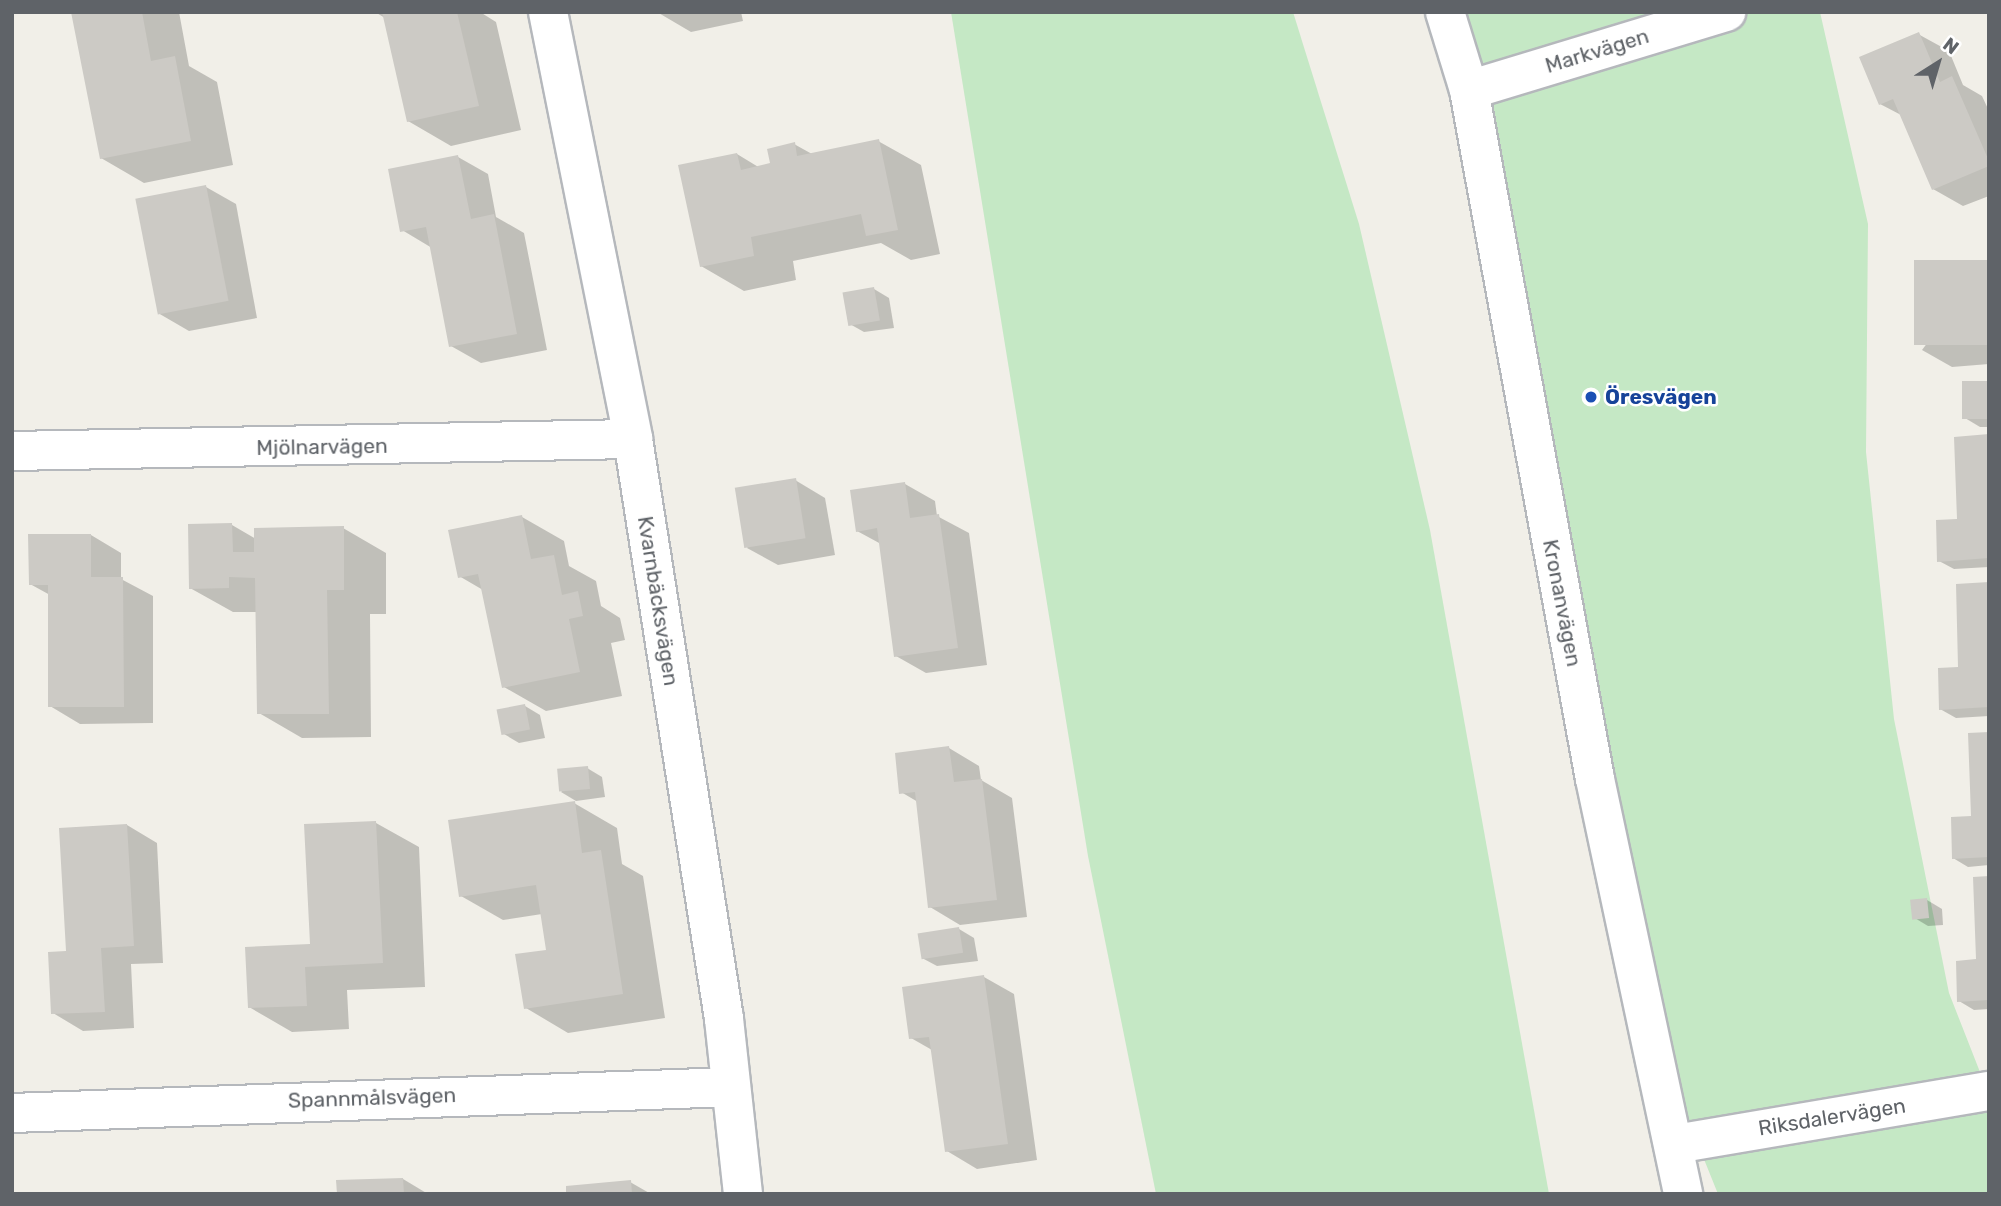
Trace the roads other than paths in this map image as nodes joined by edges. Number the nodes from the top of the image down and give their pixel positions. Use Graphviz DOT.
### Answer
graph roads {
  1 [pos="548,12"];
  2 [pos="1445,12"];
  3 [pos="1726,12"];
  4 [pos="1469,90"];
  5 [pos="633,439"];
  6 [pos="12,451"];
  7 [pos="731,1087"];
  8 [pos="1989,1091"];
  9 [pos="12,1113"];
  10 [pos="1675,1144"];
  11 [pos="743,1194"];
  12 [pos="1682,1194"];
  1 -- 5 [label="street, Kvarnbäcksvägen"];
  2 -- 4 [label="street, Kronanvägen"];
  3 -- 4 [label="street, Markvägen"];
  4 -- 10 [label="street, Kronanvägen"];
  5 -- 6 [label="street, Mjölnarvägen"];
  5 -- 7 [label="street, Kvarnbäcksvägen"];
  7 -- 9 [label="street, Spannmålsvägen"];
  7 -- 11 [label="street, Kvarnbäcksvägen"];
  8 -- 10 [label="street, Riksdalervägen"];
  10 -- 12 [label="street, Kronanvägen"];
}
